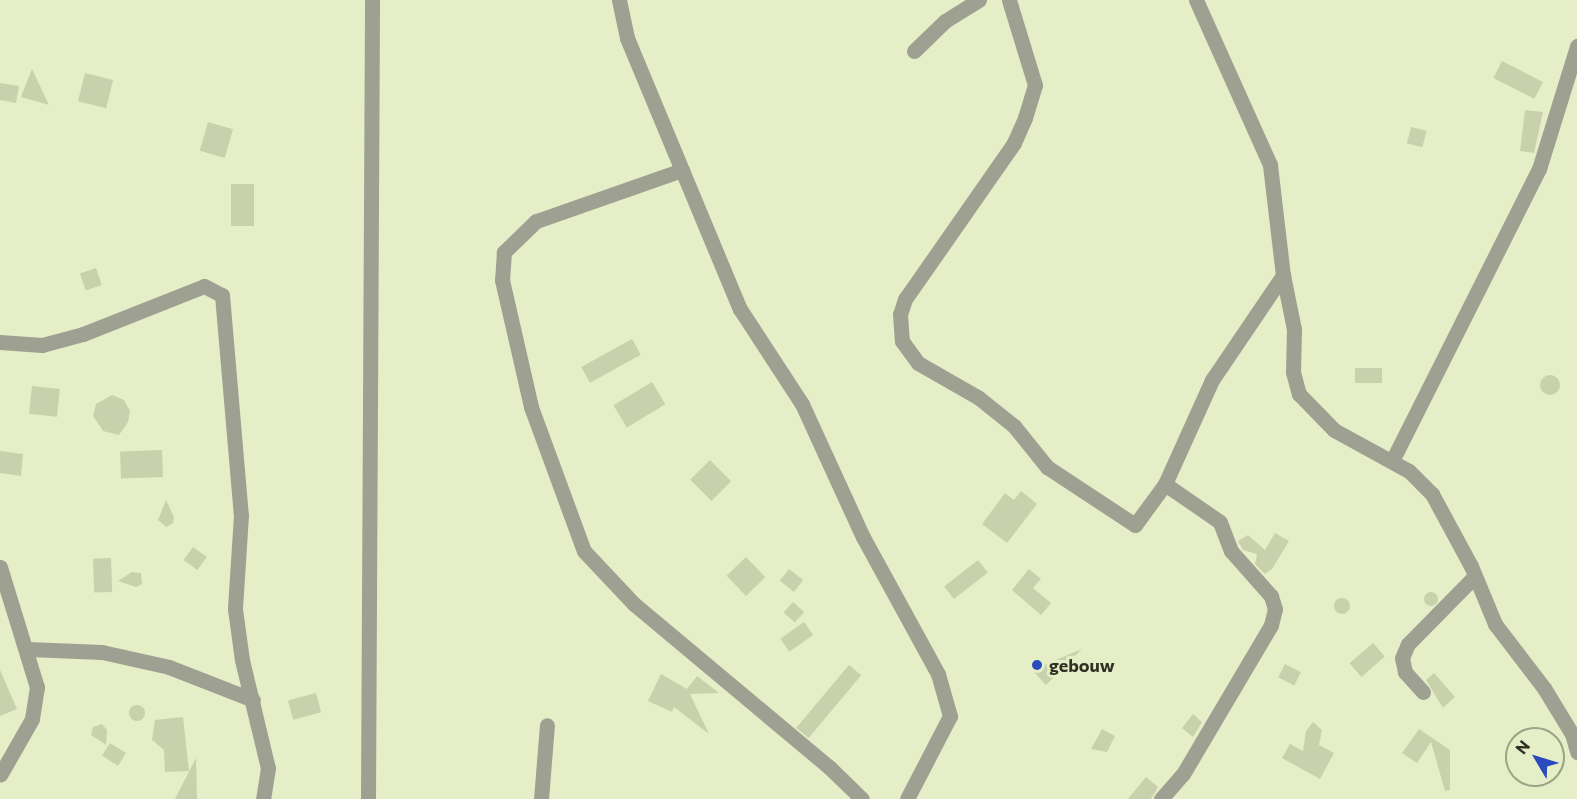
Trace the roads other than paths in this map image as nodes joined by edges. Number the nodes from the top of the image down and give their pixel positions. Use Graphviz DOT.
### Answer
graph roads {
  1 [pos="372,0"];
  2 [pos="619,0"];
  3 [pos="979,0"];
  4 [pos="1010,0"];
  5 [pos="1196,0"];
  6 [pos="1577,46"];
  7 [pos="914,51"];
  8 [pos="682,170"];
  9 [pos="1283,275"];
  10 [pos="0,342"];
  11 [pos="1392,461"];
  12 [pos="1165,484"];
  13 [pos="0,567"];
  14 [pos="1475,576"];
  15 [pos="28,649"];
  16 [pos="1423,692"];
  17 [pos="253,700"];
  18 [pos="547,725"];
  19 [pos="1577,752"];
  20 [pos="0,775"];
  21 [pos="263,799"];
  22 [pos="368,799"];
  23 [pos="541,799"];
  24 [pos="862,799"];
  25 [pos="907,799"];
  26 [pos="1161,799"];
  1 -- 22 [label="street"];
  2 -- 8 [label="street"];
  3 -- 7 [label="street"];
  4 -- 12 [label="street"];
  5 -- 9 [label="street"];
  6 -- 11 [label="street"];
  8 -- 24 [label="street"];
  8 -- 25 [label="street"];
  9 -- 11 [label="street"];
  9 -- 12 [label="street"];
  10 -- 17 [label="street"];
  11 -- 14 [label="street"];
  12 -- 26 [label="street"];
  13 -- 15 [label="street"];
  14 -- 16 [label="street"];
  14 -- 19 [label="street"];
  15 -- 17 [label="street"];
  15 -- 20 [label="street"];
  17 -- 21 [label="street"];
  18 -- 23 [label="street"];
}
